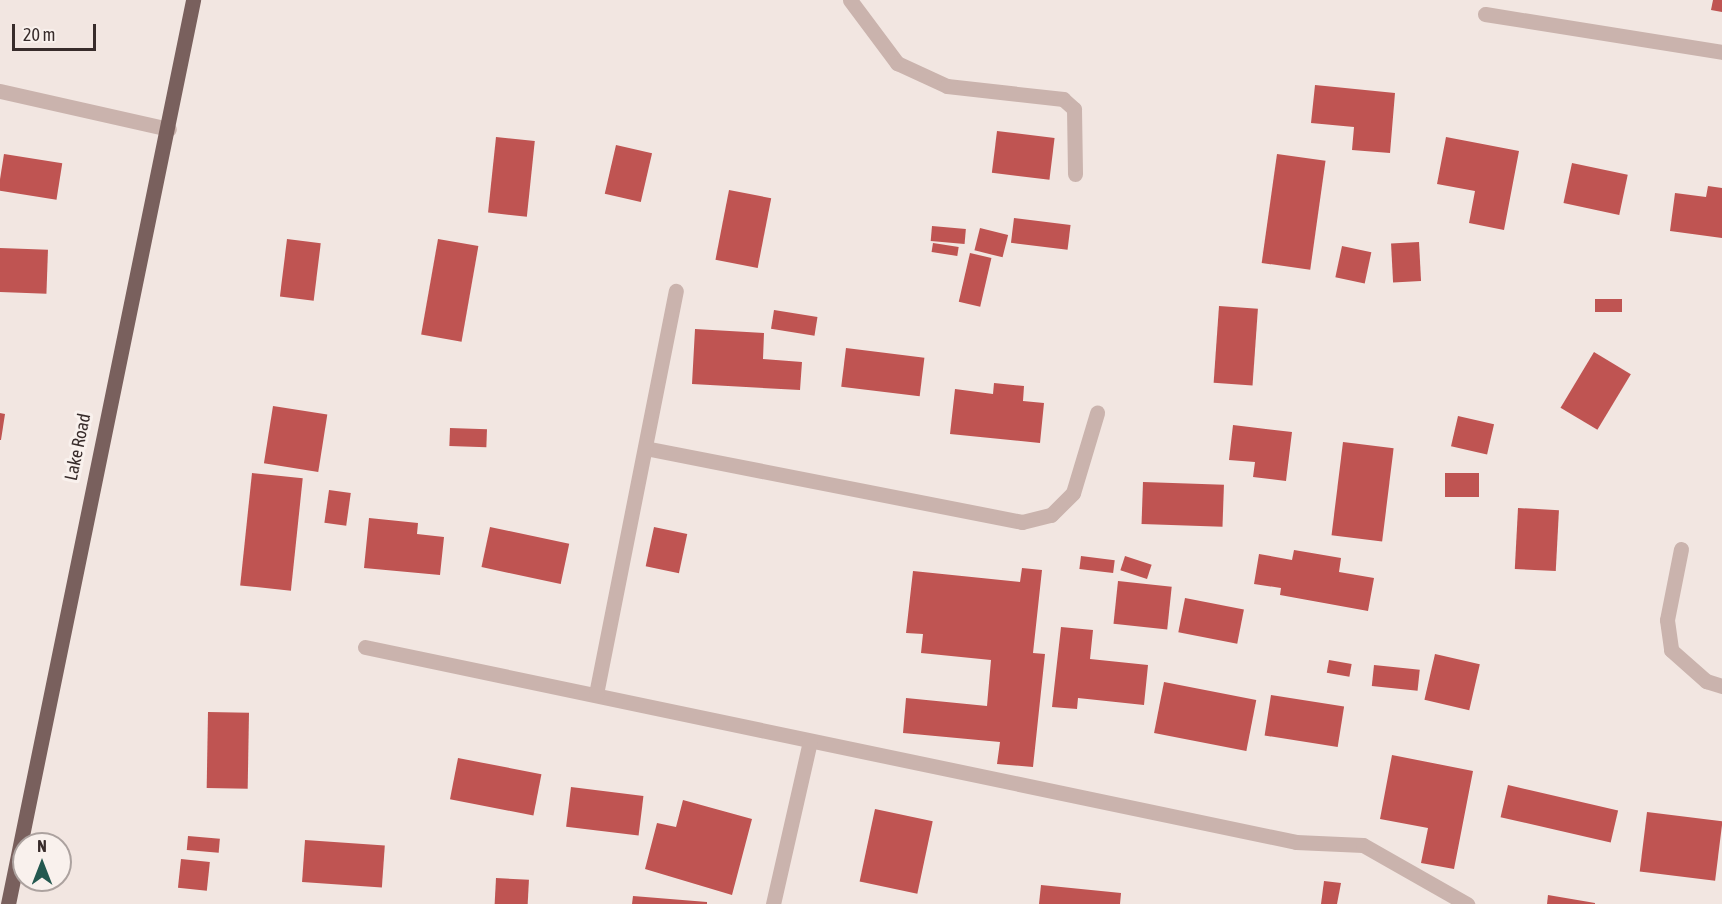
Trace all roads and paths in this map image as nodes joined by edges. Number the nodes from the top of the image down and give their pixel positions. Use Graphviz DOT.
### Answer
graph roads {
  1 [pos="194,0"];
  2 [pos="850,0"];
  3 [pos="1485,14"];
  4 [pos="1722,52"];
  5 [pos="0,91"];
  6 [pos="169,129"];
  7 [pos="1075,174"];
  8 [pos="676,291"];
  9 [pos="1096,413"];
  10 [pos="645,448"];
  11 [pos="1681,549"];
  12 [pos="365,647"];
  13 [pos="1722,686"];
  14 [pos="596,694"];
  15 [pos="810,741"];
  16 [pos="8,904"];
  17 [pos="773,904"];
  18 [pos="1467,904"];
  1 -- 6 [label="main road, Lake Road"];
  2 -- 7 [label="street"];
  3 -- 4 [label="street"];
  5 -- 6 [label="street"];
  6 -- 16 [label="main road, Lake Road"];
  8 -- 10 [label="street"];
  9 -- 10 [label="street"];
  10 -- 14 [label="street"];
  11 -- 13 [label="street"];
  12 -- 14 [label="street"];
  14 -- 15 [label="street"];
  15 -- 17 [label="street"];
  15 -- 18 [label="street"];
}
